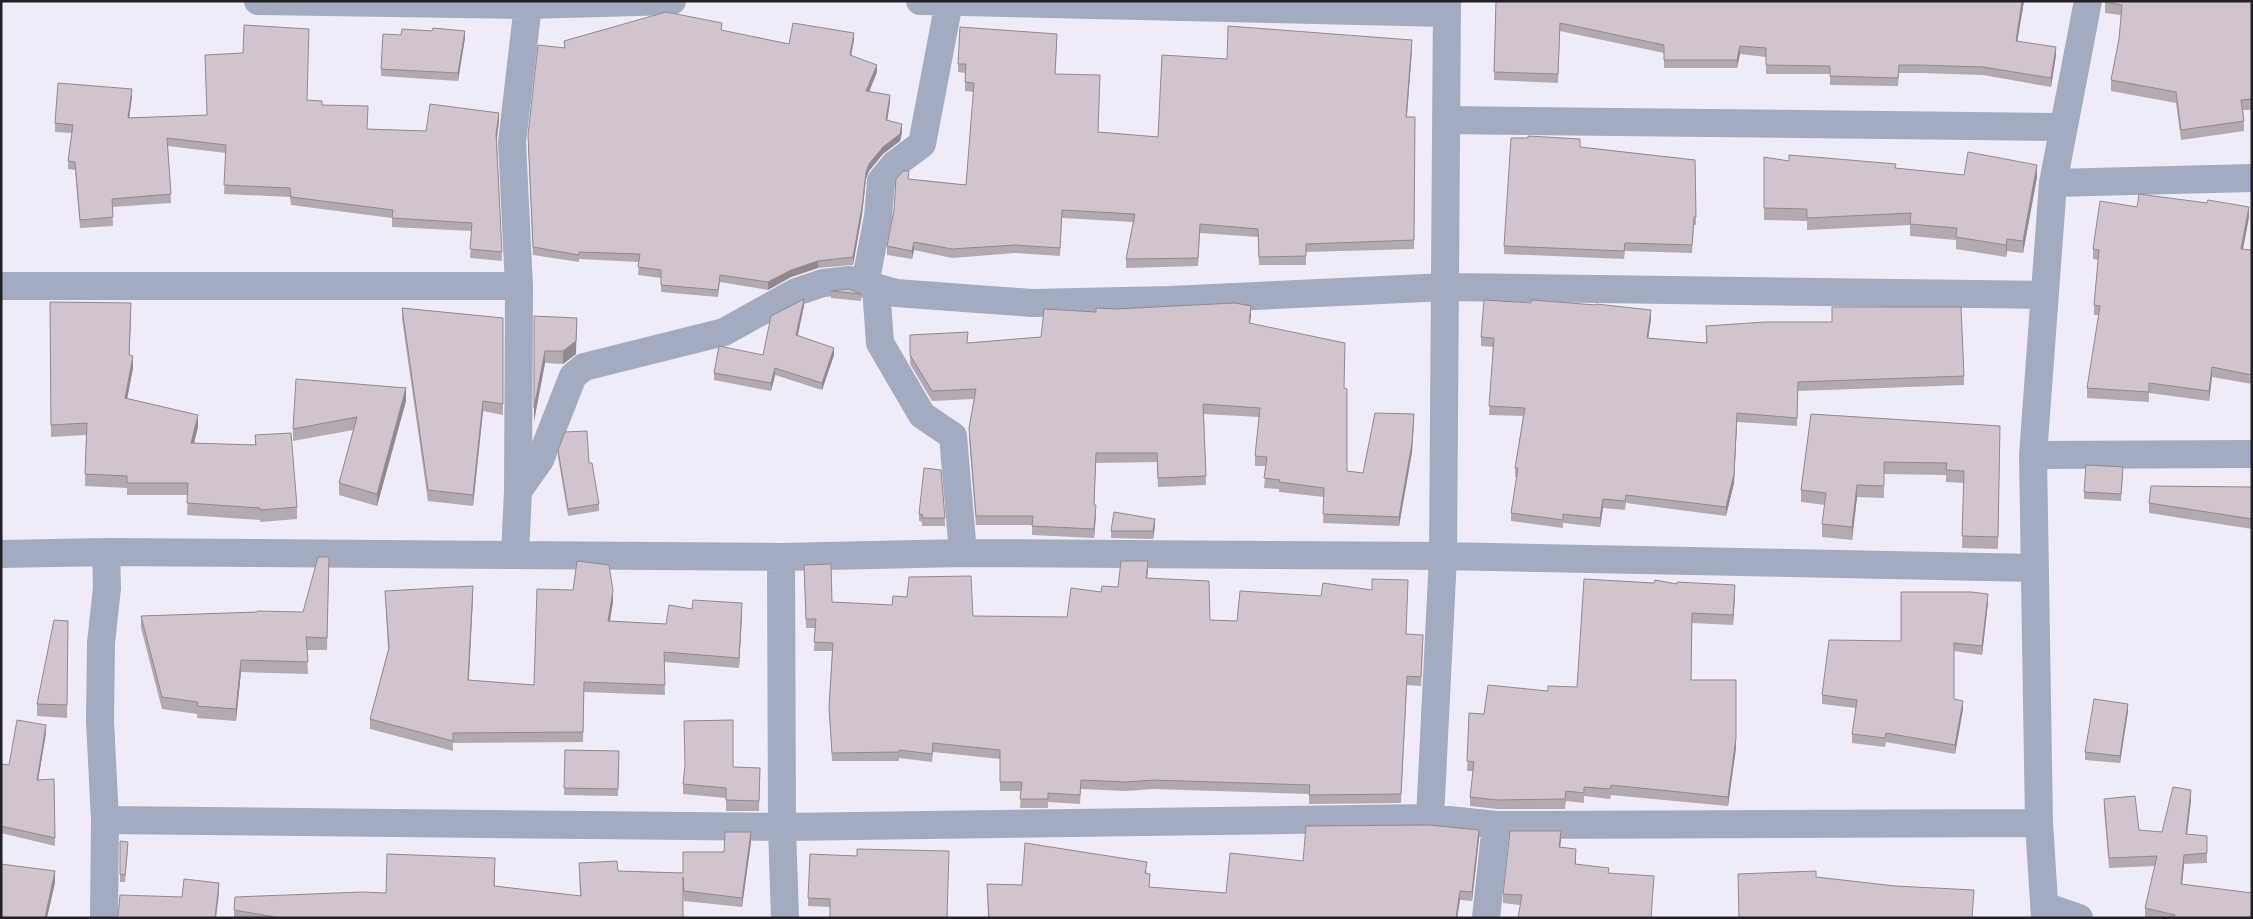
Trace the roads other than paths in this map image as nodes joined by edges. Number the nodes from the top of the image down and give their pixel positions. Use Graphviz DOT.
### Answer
graph roads {
  1 [pos="258,1"];
  2 [pos="672,1"];
  3 [pos="920,1"];
  4 [pos="2088,1"];
  5 [pos="948,2"];
  6 [pos="528,4"];
  7 [pos="1447,7"];
  8 [pos="1447,120"];
  9 [pos="2062,127"];
  10 [pos="2252,178"];
  11 [pos="2053,183"];
  12 [pos="1,286"];
  13 [pos="519,286"];
  14 [pos="870,286"];
  15 [pos="1446,287"];
  16 [pos="2044,295"];
  17 [pos="2252,454"];
  18 [pos="2033,455"];
  19 [pos="518,492"];
  20 [pos="106,552"];
  21 [pos="963,553"];
  22 [pos="1,554"];
  23 [pos="515,555"];
  24 [pos="1443,556"];
  25 [pos="782,557"];
  26 [pos="2035,568"];
  27 [pos="1430,818"];
  28 [pos="105,820"];
  29 [pos="2039,823"];
  30 [pos="1496,825"];
  31 [pos="782,827"];
  32 [pos="2044,912"];
  33 [pos="104,918"];
  34 [pos="785,918"];
  35 [pos="1486,918"];
  36 [pos="2078,918"];
  1 -- 6 [label="street"];
  2 -- 6 [label="street"];
  3 -- 5 [label="street"];
  4 -- 9 [label="street"];
  5 -- 7 [label="street"];
  5 -- 14 [label="street"];
  6 -- 13 [label="street"];
  7 -- 8 [label="street"];
  8 -- 9 [label="street"];
  8 -- 15 [label="street"];
  9 -- 11 [label="street"];
  10 -- 11 [label="street"];
  11 -- 16 [label="street"];
  12 -- 13 [label="street"];
  13 -- 19 [label="street"];
  14 -- 15 [label="street"];
  14 -- 19 [label="street"];
  14 -- 21 [label="street"];
  15 -- 16 [label="street"];
  15 -- 24 [label="street"];
  16 -- 18 [label="street"];
  17 -- 18 [label="street"];
  18 -- 26 [label="street"];
  19 -- 23 [label="street"];
  20 -- 22 [label="street"];
  20 -- 23 [label="street"];
  20 -- 28 [label="street"];
  21 -- 24 [label="street"];
  21 -- 25 [label="street"];
  23 -- 25 [label="street"];
  24 -- 26 [label="street"];
  24 -- 27 [label="street"];
  25 -- 31 [label="street"];
  26 -- 29 [label="street"];
  27 -- 30 [label="street"];
  27 -- 31 [label="street"];
  28 -- 31 [label="street"];
  28 -- 33 [label="street"];
  29 -- 30 [label="street"];
  29 -- 32 [label="street"];
  30 -- 35 [label="street"];
  31 -- 34 [label="street"];
  32 -- 36 [label="street"];
}
